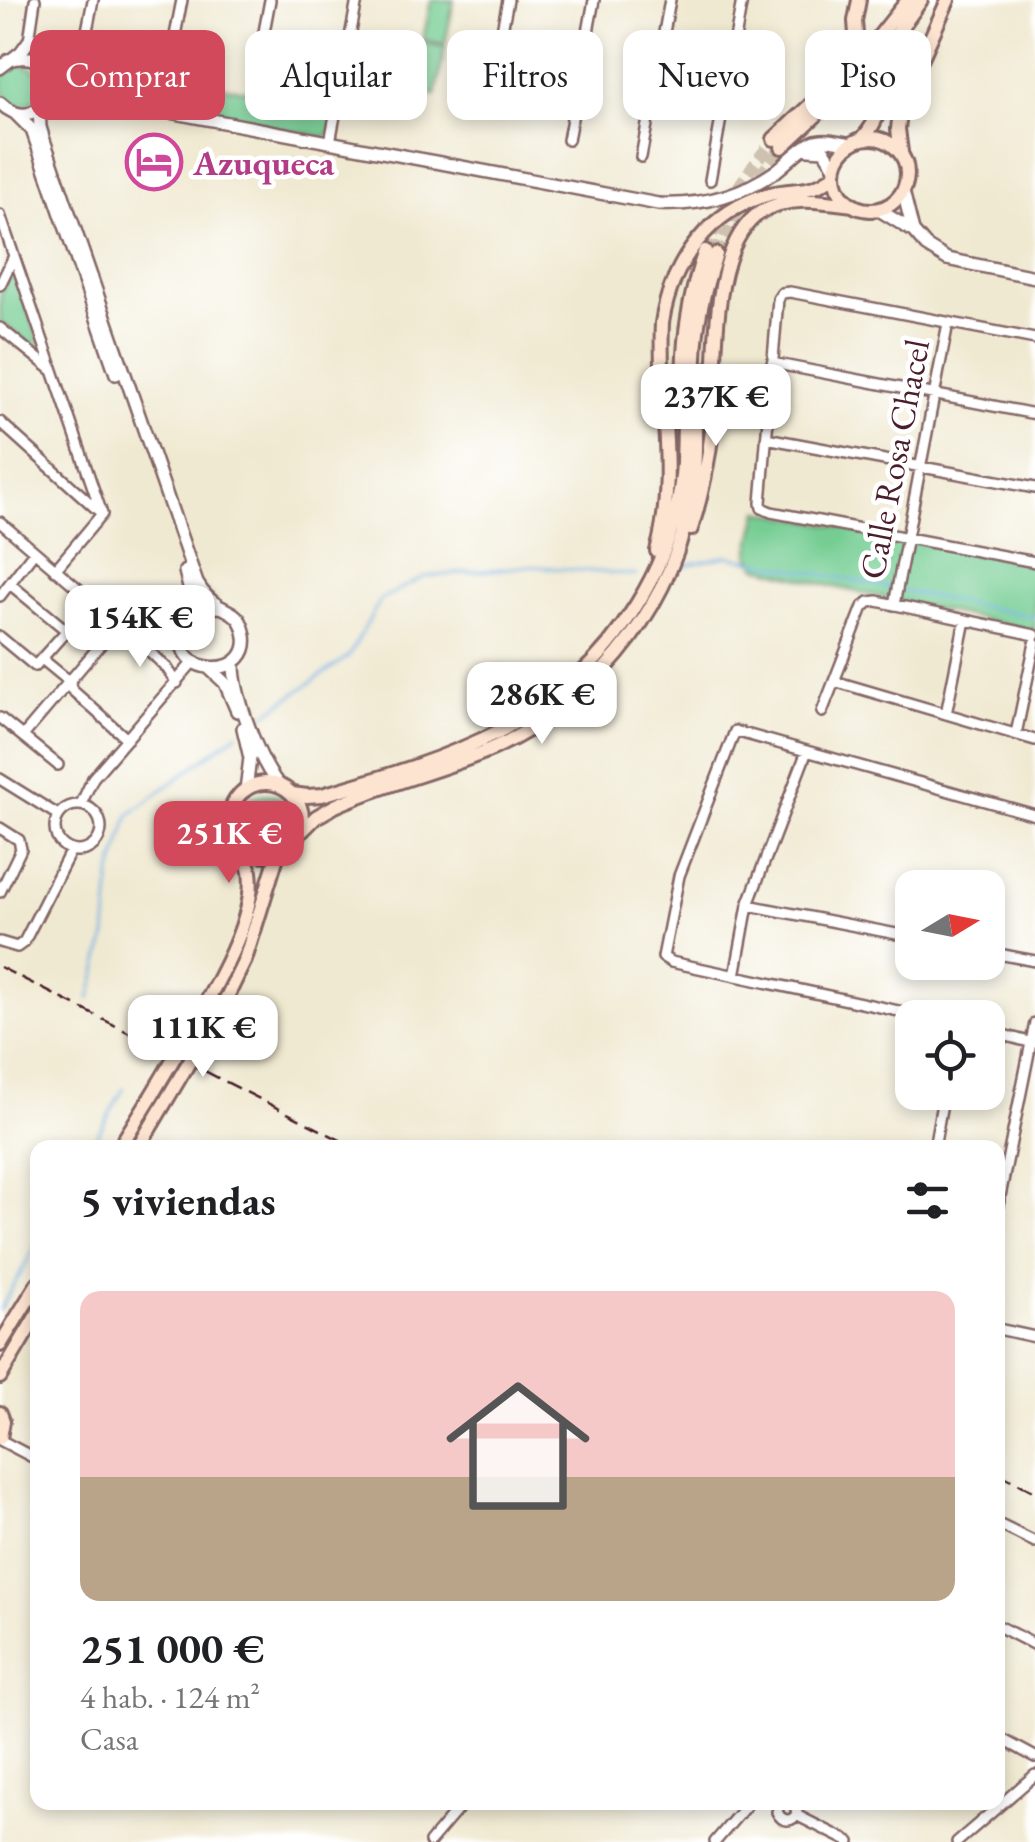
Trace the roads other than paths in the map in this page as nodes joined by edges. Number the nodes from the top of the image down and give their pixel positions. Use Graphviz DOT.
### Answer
graph roads {
  1 [pos="34,0"];
  2 [pos="93,0"];
  3 [pos="182,0"];
  4 [pos="270,0"];
  5 [pos="357,0"];
  6 [pos="508,0"];
  7 [pos="594,0"];
  8 [pos="670,0"];
  9 [pos="742,0"];
  10 [pos="859,0"];
  11 [pos="908,0"];
  12 [pos="921,0"];
  13 [pos="948,0"];
  14 [pos="87,30"];
  15 [pos="176,30"];
  16 [pos="264,30"];
  17 [pos="502,30"];
  18 [pos="29,40"];
  19 [pos="30,43"];
  20 [pos="30,60"];
  21 [pos="3,62"];
  22 [pos="0,103"];
  23 [pos="30,112"];
  24 [pos="15,113"];
  25 [pos="41,120"];
  26 [pos="213,120"];
  27 [pos="568,140"];
  28 [pos="330,142"];
  29 [pos="857,142"];
  30 [pos="804,150"];
  31 [pos="641,157"];
  32 [pos="902,157"];
  33 [pos="835,172"];
  34 [pos="710,180"];
  35 [pos="903,192"];
  36 [pos="852,206"];
  37 [pos="878,210"];
  38 [pos="0,215"];
  39 [pos="912,231"];
  40 [pos="14,256"];
  41 [pos="1035,277"];
  42 [pos="0,285"];
  43 [pos="948,323"];
  44 [pos="0,328"];
  45 [pos="1035,339"];
  46 [pos="772,363"];
  47 [pos="54,372"];
  48 [pos="934,394"];
  49 [pos="1035,414"];
  50 [pos="0,422"];
  51 [pos="766,438"];
  52 [pos="920,466"];
  53 [pos="1035,488"];
  54 [pos="102,514"];
  55 [pos="0,522"];
  56 [pos="10,530"];
  57 [pos="907,538"];
  58 [pos="0,541"];
  59 [pos="34,552"];
  60 [pos="1035,562"];
  61 [pos="56,570"];
  62 [pos="10,584"];
  63 [pos="645,592"];
  64 [pos="0,596"];
  65 [pos="93,602"];
  66 [pos="894,605"];
  67 [pos="220,607"];
  68 [pos="191,616"];
  69 [pos="644,619"];
  70 [pos="965,620"];
  71 [pos="118,624"];
  72 [pos="66,630"];
  73 [pos="1035,635"];
  74 [pos="134,636"];
  75 [pos="0,637"];
  76 [pos="182,638"];
  77 [pos="1035,644"];
  78 [pos="42,659"];
  79 [pos="194,662"];
  80 [pos="234,662"];
  81 [pos="210,669"];
  82 [pos="834,681"];
  83 [pos="70,682"];
  84 [pos="177,682"];
  85 [pos="822,712"];
  86 [pos="946,714"];
  87 [pos="0,718"];
  88 [pos="1016,734"];
  89 [pos="23,736"];
  90 [pos="127,739"];
  91 [pos="1035,740"];
  92 [pos="807,751"];
  93 [pos="58,765"];
  94 [pos="0,779"];
  95 [pos="286,789"];
  96 [pos="246,790"];
  97 [pos="81,804"];
  98 [pos="58,814"];
  99 [pos="1035,815"];
  100 [pos="0,828"];
  101 [pos="298,835"];
  102 [pos="236,838"];
  103 [pos="71,850"];
  104 [pos="278,853"];
  105 [pos="0,892"];
  106 [pos="748,904"];
  107 [pos="895,934"];
  108 [pos="0,942"];
  109 [pos="1005,955"];
  110 [pos="1035,961"];
  111 [pos="735,976"];
  112 [pos="895,1010"];
  113 [pos="1035,1023"];
  114 [pos="200,1029"];
  115 [pos="1005,1036"];
  116 [pos="1033,1043"];
  117 [pos="941,1110"];
  118 [pos="125,1140"];
  119 [pos="143,1140"];
  120 [pos="935,1140"];
  121 [pos="1005,1173"];
  122 [pos="30,1296"];
  123 [pos="30,1326"];
  124 [pos="1005,1331"];
  125 [pos="1035,1337"];
  126 [pos="0,1344"];
  127 [pos="0,1377"];
  128 [pos="0,1413"];
  129 [pos="0,1439"];
  130 [pos="30,1456"];
  131 [pos="1005,1527"];
  132 [pos="1035,1542"];
  133 [pos="1005,1630"];
  134 [pos="1035,1645"];
  135 [pos="1005,1742"];
  136 [pos="1035,1757"];
  137 [pos="1035,1775"];
  138 [pos="1005,1801"];
  139 [pos="457,1810"];
  140 [pos="742,1810"];
  141 [pos="778,1810"];
  142 [pos="797,1810"];
  143 [pos="994,1810"];
  144 [pos="796,1815"];
  145 [pos="430,1842"];
  146 [pos="715,1842"];
  147 [pos="850,1842"];
  148 [pos="957,1842"];
  1 -- 18 [label="street"];
  2 -- 14 [label="street"];
  3 -- 15 [label="street"];
  4 -- 16 [label="street"];
  5 -- 28 [label="street"];
  6 -- 17 [label="street"];
  7 -- 27 [label="street"];
  8 -- 31 [label="street"];
  9 -- 34 [label="street"];
  10 -- 29 [label="main road, bridge"];
  11 -- 12 [label="main road"];
  13 -- 32 [label="main road"];
  18 -- 19 [label="street"];
  18 -- 21 [label="street"];
  20 -- 21 [label="street"];
  22 -- 24 [label="street"];
  23 -- 24 [label="street"];
  24 -- 68 [label="street"];
  25 -- 67 [label="street"];
  26 -- 28 [label="street"];
  28 -- 30 [label="street"];
  29 -- 30 [label="street"];
  29 -- 32 [label="main road"];
  29 -- 33 [label="main road"];
  30 -- 33 [label="street"];
  32 -- 35 [label="main road"];
  33 -- 36 [label="main road"];
  33 -- 63 [label="main road"];
  35 -- 37 [label="main road"];
  35 -- 39 [label="street"];
  36 -- 37 [label="main road"];
  36 -- 69 [label="main road"];
  37 -- 39 [label="street"];
  38 -- 40 [label="street"];
  39 -- 41 [label="street"];
  40 -- 42 [label="street"];
  40 -- 47 [label="street"];
  43 -- 45 [label="street"];
  43 -- 46 [label="street"];
  43 -- 48 [label="street, Calle Rosa Chacel"];
  44 -- 47 [label="street"];
  46 -- 48 [label="street"];
  46 -- 51 [label="street"];
  47 -- 54 [label="street"];
  48 -- 49 [label="street"];
  48 -- 52 [label="street, Calle Rosa Chacel"];
  50 -- 54 [label="street"];
  51 -- 52 [label="street"];
  51 -- 57 [label="street"];
  52 -- 53 [label="street"];
  52 -- 57 [label="street, Calle Rosa Chacel"];
  54 -- 61 [label="street"];
  55 -- 56 [label="street"];
  56 -- 58 [label="street"];
  56 -- 59 [label="street"];
  57 -- 60 [label="street"];
  57 -- 66 [label="street, Calle Rosa Chacel"];
  59 -- 61 [label="street"];
  59 -- 62 [label="street"];
  61 -- 65 [label="street"];
  62 -- 64 [label="street"];
  62 -- 72 [label="street"];
  63 -- 69 [label="main road"];
  63 -- 95 [label="main road"];
  65 -- 71 [label="street"];
  65 -- 72 [label="street"];
  66 -- 70 [label="street"];
  66 -- 82 [label="street"];
  67 -- 68 [label="street"];
  67 -- 80 [label="street"];
  68 -- 76 [label="street"];
  69 -- 101 [label="main road"];
  70 -- 73 [label="street"];
  70 -- 86 [label="street"];
  71 -- 74 [label="street"];
  71 -- 83 [label="street"];
  72 -- 78 [label="street"];
  74 -- 76 [label="street"];
  74 -- 84 [label="street"];
  75 -- 78 [label="street"];
  76 -- 79 [label="street"];
  77 -- 88 [label="street"];
  78 -- 83 [label="street"];
  79 -- 81 [label="street"];
  79 -- 84 [label="street"];
  80 -- 81 [label="street"];
  80 -- 95 [label="street"];
  81 -- 96 [label="street"];
  82 -- 85 [label="street"];
  82 -- 86 [label="street"];
  83 -- 89 [label="street"];
  83 -- 90 [label="street"];
  84 -- 90 [label="street"];
  86 -- 88 [label="street"];
  87 -- 89 [label="street"];
  88 -- 91 [label="street"];
  89 -- 93 [label="street"];
  90 -- 97 [label="street"];
  92 -- 99 [label="street"];
  92 -- 106 [label="street"];
  92 -- 111 [label="street"];
  94 -- 98 [label="street"];
  95 -- 96 [label="main road"];
  95 -- 101 [label="main road"];
  96 -- 102 [label="main road"];
  97 -- 98 [label="street"];
  97 -- 103 [label="street"];
  98 -- 103 [label="street"];
  100 -- 105 [label="street"];
  101 -- 104 [label="main road"];
  102 -- 104 [label="main road"];
  102 -- 114 [label="main road"];
  103 -- 108 [label="street"];
  104 -- 114 [label="main road"];
  106 -- 107 [label="street"];
  106 -- 111 [label="street"];
  109 -- 110 [label="street"];
  111 -- 112 [label="street"];
  113 -- 116 [label="street"];
  114 -- 118 [label="main road, bridge"];
  114 -- 119 [label="main road, bridge"];
  115 -- 116 [label="street"];
  116 -- 121 [label="street"];
  117 -- 120 [label="street"];
  122 -- 126 [label="main road"];
  123 -- 127 [label="main road"];
  124 -- 125 [label="street"];
  128 -- 129 [label="main road"];
  129 -- 130 [label="street"];
  131 -- 132 [label="street"];
  133 -- 134 [label="street"];
  135 -- 136 [label="street"];
  137 -- 138 [label="street"];
  139 -- 145 [label="street"];
  140 -- 146 [label="street"];
  141 -- 144 [label="street"];
  142 -- 144 [label="street"];
  143 -- 148 [label="street"];
  144 -- 147 [label="street"];
}
